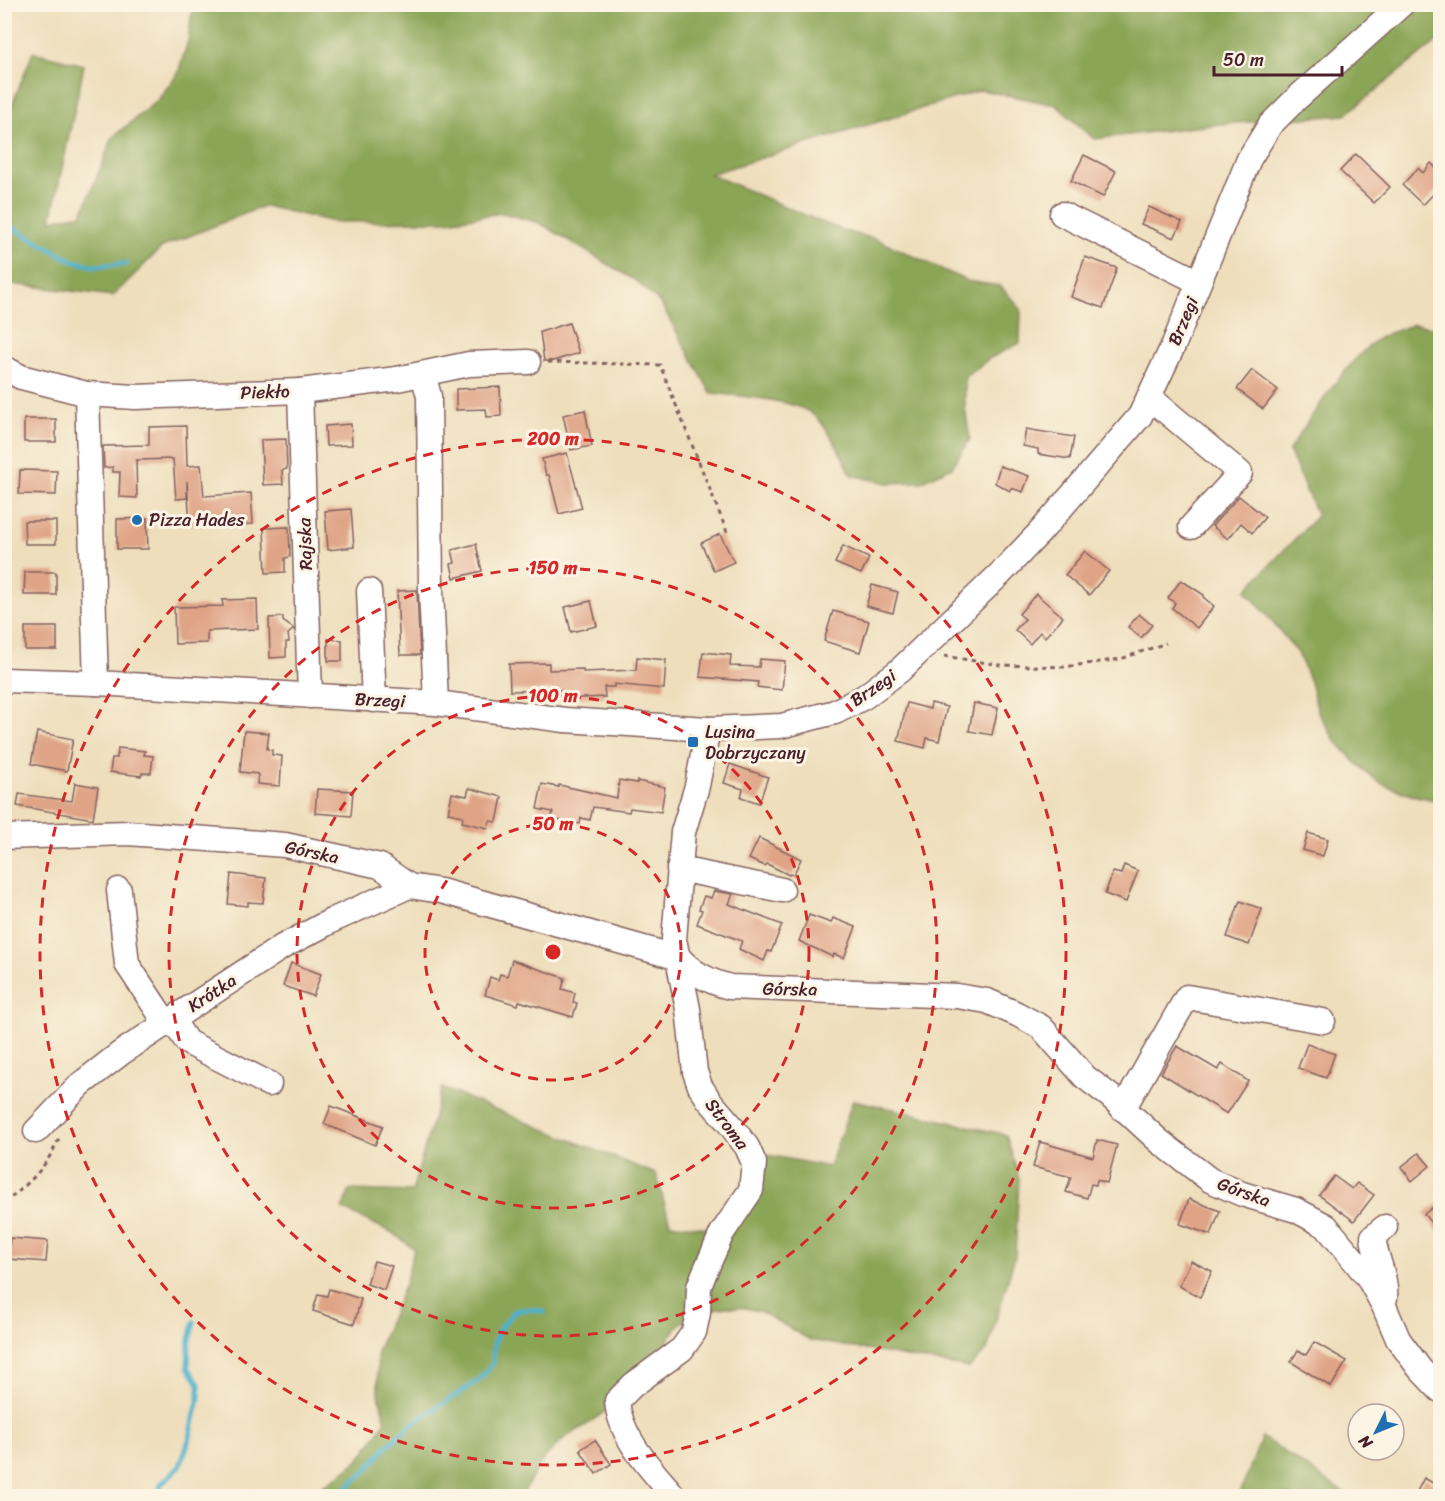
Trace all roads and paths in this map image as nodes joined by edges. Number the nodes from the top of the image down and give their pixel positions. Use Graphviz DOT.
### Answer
graph roads {
  1 [pos="1402,4"];
  2 [pos="1062,214"];
  3 [pos="1199,282"];
  4 [pos="528,362"];
  5 [pos="4,368"];
  6 [pos="423,374"];
  7 [pos="300,391"];
  8 [pos="87,394"];
  9 [pos="1149,398"];
  10 [pos="1191,527"];
  11 [pos="727,532"];
  12 [pos="369,591"];
  13 [pos="1166,643"];
  14 [pos="919,652"];
  15 [pos="4,680"];
  16 [pos="96,683"];
  17 [pos="310,696"];
  18 [pos="375,700"];
  19 [pos="436,703"];
  20 [pos="708,729"];
  21 [pos="4,837"];
  22 [pos="679,869"];
  23 [pos="409,886"];
  24 [pos="119,890"];
  25 [pos="782,890"];
  26 [pos="679,958"];
  27 [pos="1323,1021"];
  28 [pos="169,1022"];
  29 [pos="269,1084"];
  30 [pos="1123,1109"];
  31 [pos="36,1131"];
  32 [pos="1385,1227"];
  33 [pos="1384,1306"];
  34 [pos="1440,1390"];
  35 [pos="674,1497"];
  1 -- 3 [label="street, Brzegi"];
  2 -- 3 [label="street"];
  3 -- 9 [label="street, Brzegi"];
  4 -- 6 [label="street, Piekło"];
  4 -- 11 [label="path"];
  5 -- 8 [label="street, Piekło"];
  6 -- 7 [label="street, Piekło"];
  6 -- 19 [label="street"];
  7 -- 8 [label="street, Piekło"];
  7 -- 17 [label="street, Rajska"];
  8 -- 16 [label="street"];
  9 -- 10 [label="street"];
  9 -- 14 [label="street, Brzegi"];
  12 -- 18 [label="street"];
  13 -- 14 [label="path"];
  14 -- 20 [label="street, Brzegi"];
  15 -- 16 [label="street, Brzegi"];
  16 -- 17 [label="street, Brzegi"];
  17 -- 18 [label="street, Brzegi"];
  18 -- 19 [label="street, Brzegi"];
  19 -- 20 [label="street, Brzegi"];
  20 -- 22 [label="street, Stroma"];
  21 -- 23 [label="street, Górska"];
  22 -- 25 [label="street"];
  22 -- 26 [label="street, Stroma"];
  23 -- 26 [label="street, Górska"];
  23 -- 28 [label="street, Krótka"];
  24 -- 28 [label="street"];
  26 -- 30 [label="street, Górska"];
  26 -- 35 [label="street, Stroma"];
  27 -- 30 [label="street"];
  28 -- 29 [label="street"];
  28 -- 31 [label="street, Krótka"];
  30 -- 33 [label="street, Górska"];
  32 -- 33 [label="street"];
  33 -- 34 [label="street, Górska"];
}
